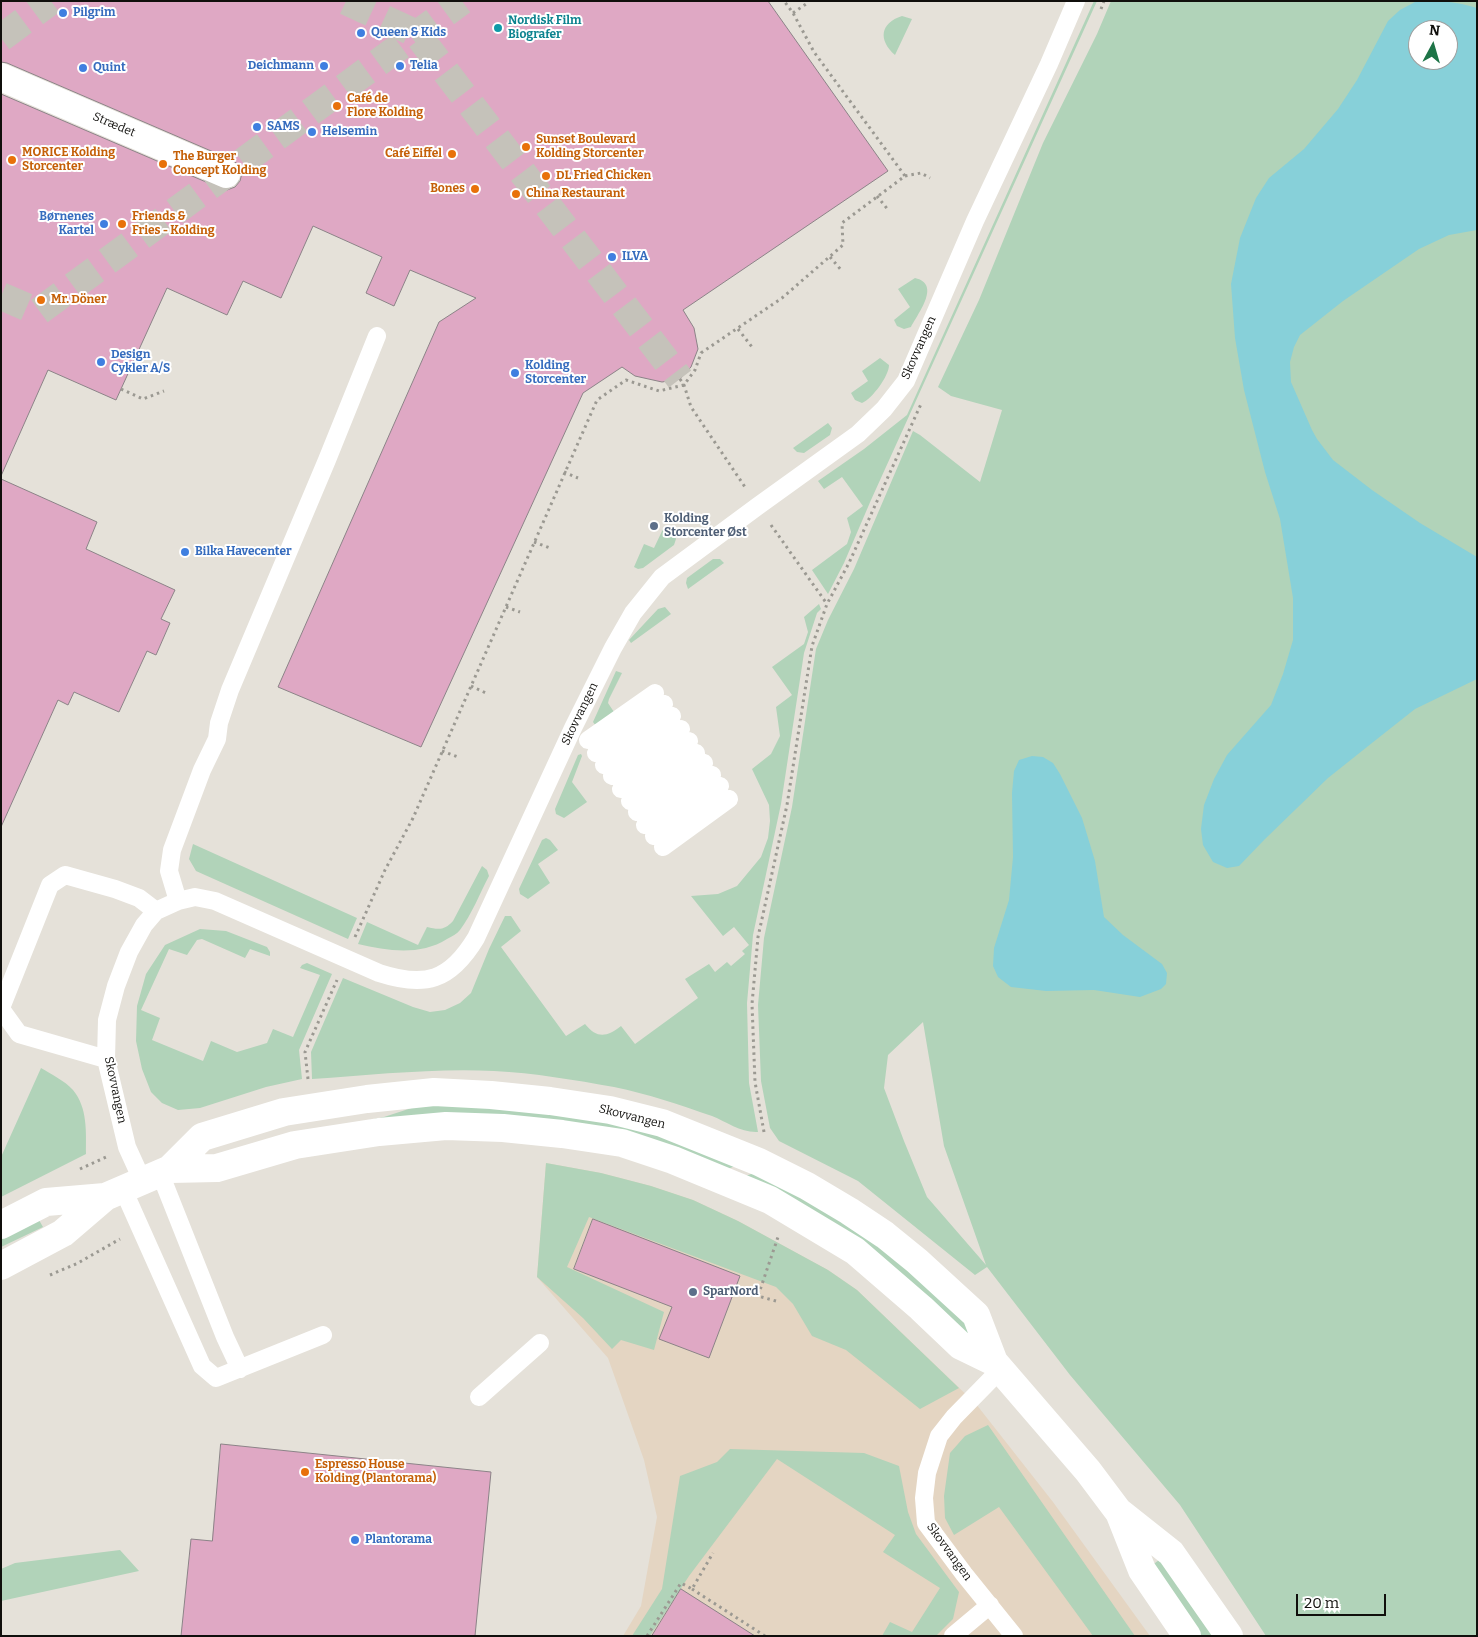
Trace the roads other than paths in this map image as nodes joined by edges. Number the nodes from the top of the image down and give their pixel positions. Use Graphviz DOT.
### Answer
graph roads {
  1 [pos="1076,1"];
  2 [pos="1,77"];
  3 [pos="226,174"];
  4 [pos="376,336"];
  5 [pos="692,746"];
  6 [pos="625,794"];
  7 [pos="178,901"];
  8 [pos="156,911"];
  9 [pos="1,1009"];
  10 [pos="106,1059"];
  11 [pos="140,1182"];
  12 [pos="1,1225"];
  13 [pos="1,1266"];
  14 [pos="323,1335"];
  15 [pos="540,1343"];
  16 [pos="997,1366"];
  17 [pos="240,1369"];
  18 [pos="479,1397"];
  19 [pos="1118,1511"];
  20 [pos="990,1605"];
  21 [pos="953,1636"];
  22 [pos="1014,1636"];
  23 [pos="1188,1636"];
  24 [pos="1229,1636"];
  1 -- 7 [label="lane, Skovvangen"];
  2 -- 3 [label="street, Strædet"];
  4 -- 7 [label="lane"];
  5 -- 6 [label="lane"];
  5 -- 6 [label="lane"];
  5 -- 6 [label="lane"];
  5 -- 6 [label="lane"];
  5 -- 6 [label="lane"];
  7 -- 8 [label="lane, Skovvangen"];
  8 -- 9 [label="lane"];
  8 -- 10 [label="lane, Skovvangen"];
  9 -- 10 [label="lane"];
  10 -- 11 [label="lane, Skovvangen"];
  11 -- 12 [label="street, Skovvangen"];
  11 -- 13 [label="street, Skovvangen"];
  11 -- 16 [label="street, Skovvangen"];
  11 -- 16 [label="street, Skovvangen"];
  11 -- 17 [label="lane"];
  11 -- 17 [label="lane"];
  14 -- 17 [label="lane"];
  15 -- 18 [label="lane"];
  16 -- 19 [label="street, Skovvangen"];
  16 -- 20 [label="lane, Skovvangen"];
  19 -- 23 [label="street, Skovvangen"];
  19 -- 24 [label="street, Skovvangen"];
  20 -- 21 [label="lane"];
  20 -- 22 [label="lane, Skovvangen"];
}
